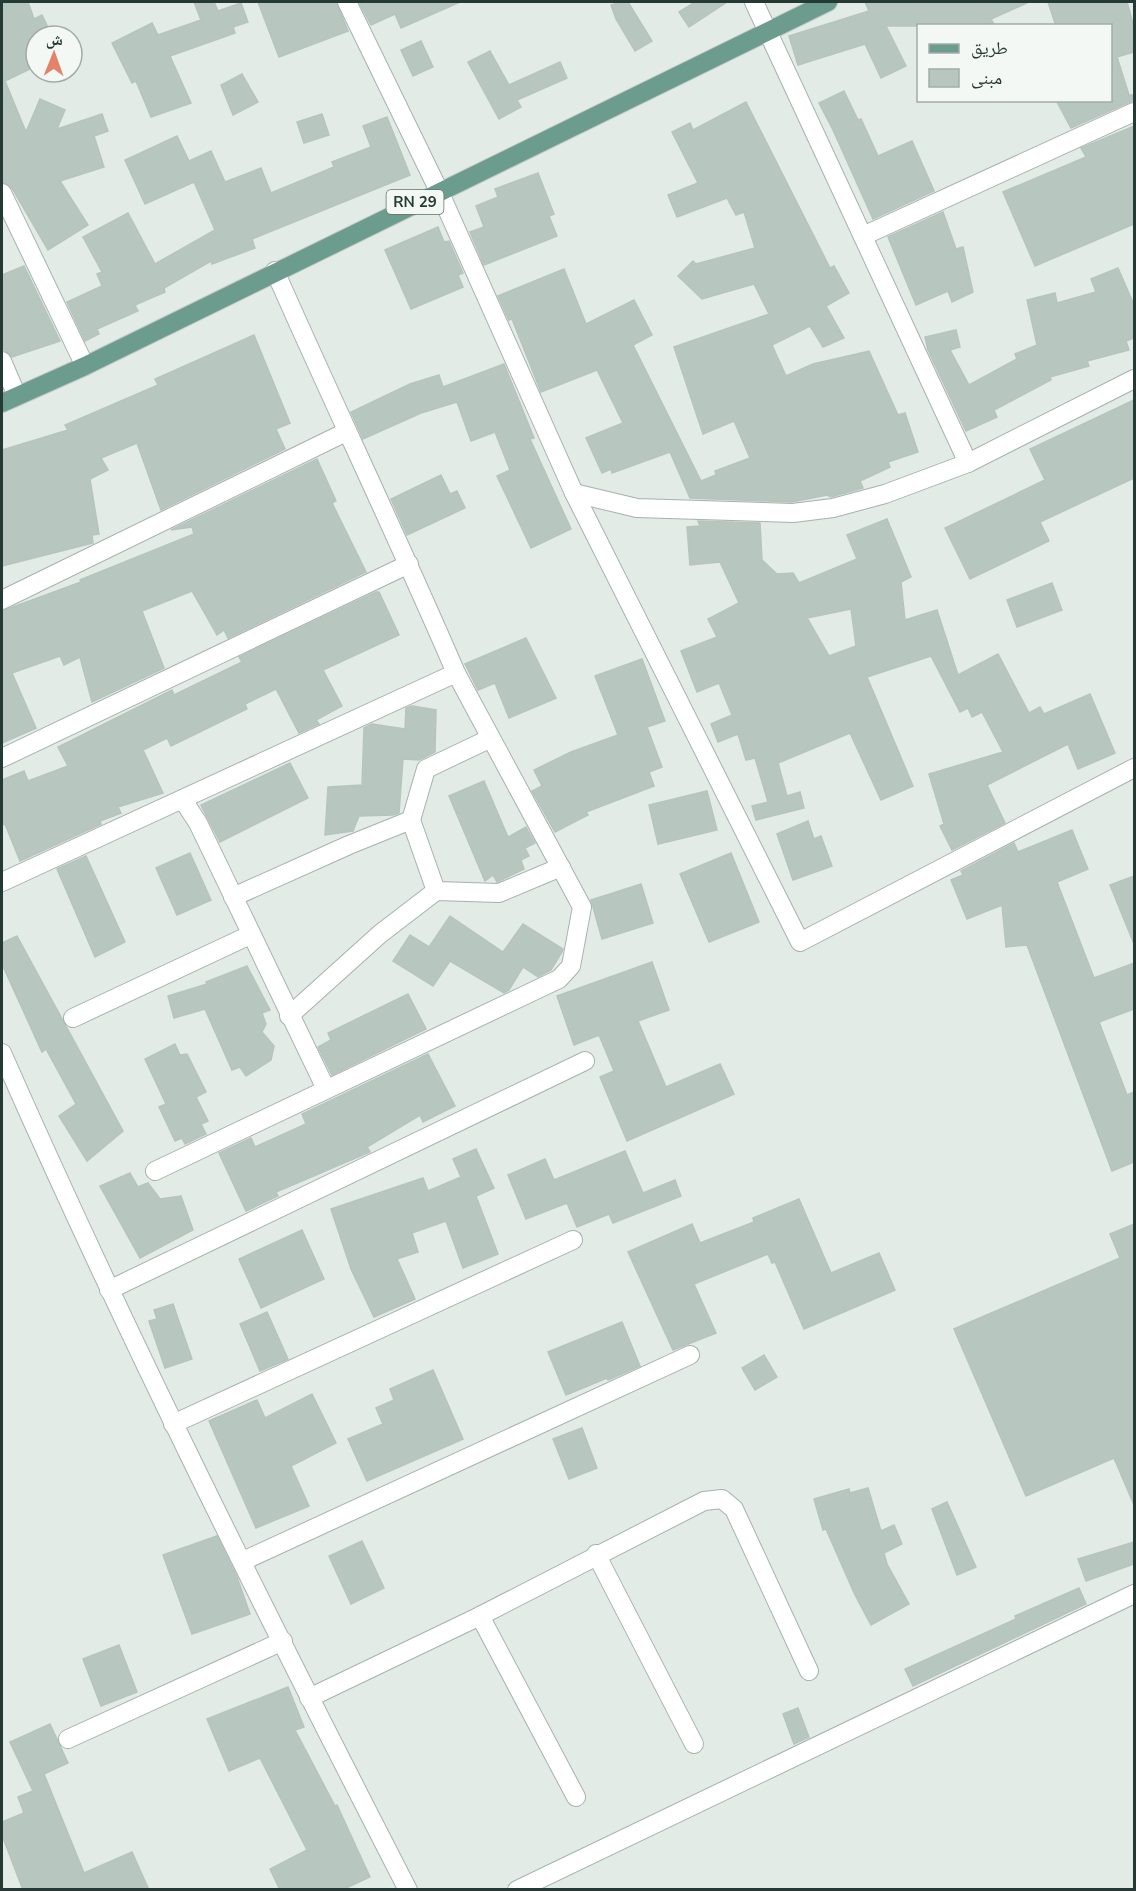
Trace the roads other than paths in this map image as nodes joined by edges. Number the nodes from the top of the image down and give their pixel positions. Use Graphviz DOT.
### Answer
graph roads {
  1 [pos="347,2"];
  2 [pos="754,2"];
  3 [pos="828,2"];
  4 [pos="768,31"];
  5 [pos="1134,112"];
  6 [pos="439,191"];
  7 [pos="2,193"];
  8 [pos="863,236"];
  9 [pos="275,271"];
  10 [pos="2,361"];
  11 [pos="85,366"];
  12 [pos="1134,379"];
  13 [pos="9,400"];
  14 [pos="346,432"];
  15 [pos="968,463"];
  16 [pos="574,493"];
  17 [pos="410,564"];
  18 [pos="2,600"];
  19 [pos="456,673"];
  20 [pos="489,739"];
  21 [pos="2,758"];
  22 [pos="1134,768"];
  23 [pos="183,800"];
  24 [pos="411,820"];
  25 [pos="561,867"];
  26 [pos="2,882"];
  27 [pos="436,891"];
  28 [pos="233,897"];
  29 [pos="250,935"];
  30 [pos="290,1016"];
  31 [pos="73,1018"];
  32 [pos="2,1053"];
  33 [pos="585,1061"];
  34 [pos="326,1089"];
  35 [pos="155,1171"];
  36 [pos="573,1240"];
  37 [pos="109,1290"];
  38 [pos="690,1355"];
  39 [pos="173,1424"];
  40 [pos="596,1554"];
  41 [pos="243,1561"];
  42 [pos="1134,1594"];
  43 [pos="480,1616"];
  44 [pos="283,1641"];
  45 [pos="809,1671"];
  46 [pos="309,1698"];
  47 [pos="68,1739"];
  48 [pos="694,1744"];
  49 [pos="576,1797"];
  50 [pos="408,1890"];
  51 [pos="517,1890"];
  1 -- 6 [label="street"];
  2 -- 4 [label="street"];
  3 -- 4 [label="main road, RN 29"];
  4 -- 6 [label="main road, RN 29"];
  4 -- 8 [label="street"];
  5 -- 8 [label="street"];
  6 -- 9 [label="main road, RN 29"];
  6 -- 16 [label="street"];
  7 -- 11 [label="street"];
  8 -- 15 [label="street"];
  9 -- 11 [label="main road, RN 29"];
  9 -- 14 [label="street"];
  10 -- 13 [label="street"];
  11 -- 13 [label="main road, RN 29"];
  12 -- 15 [label="street"];
  14 -- 17 [label="street"];
  14 -- 18 [label="street"];
  15 -- 16 [label="street"];
  16 -- 22 [label="street"];
  17 -- 19 [label="street"];
  17 -- 21 [label="street"];
  19 -- 20 [label="street"];
  19 -- 23 [label="street"];
  20 -- 24 [label="street"];
  20 -- 25 [label="street"];
  23 -- 26 [label="street"];
  23 -- 28 [label="street"];
  24 -- 27 [label="street"];
  24 -- 28 [label="street"];
  25 -- 27 [label="street"];
  25 -- 34 [label="street"];
  27 -- 30 [label="street"];
  28 -- 29 [label="street"];
  29 -- 30 [label="street"];
  29 -- 31 [label="street"];
  30 -- 34 [label="street"];
  32 -- 37 [label="street"];
  33 -- 37 [label="street"];
  34 -- 35 [label="street"];
  36 -- 39 [label="street"];
  37 -- 39 [label="street"];
  38 -- 41 [label="street"];
  39 -- 41 [label="street"];
  40 -- 43 [label="street"];
  40 -- 45 [label="street"];
  40 -- 48 [label="street"];
  41 -- 44 [label="street"];
  42 -- 51 [label="street"];
  43 -- 46 [label="street"];
  43 -- 49 [label="street"];
  44 -- 46 [label="street"];
  44 -- 47 [label="street"];
  46 -- 50 [label="street"];
}
